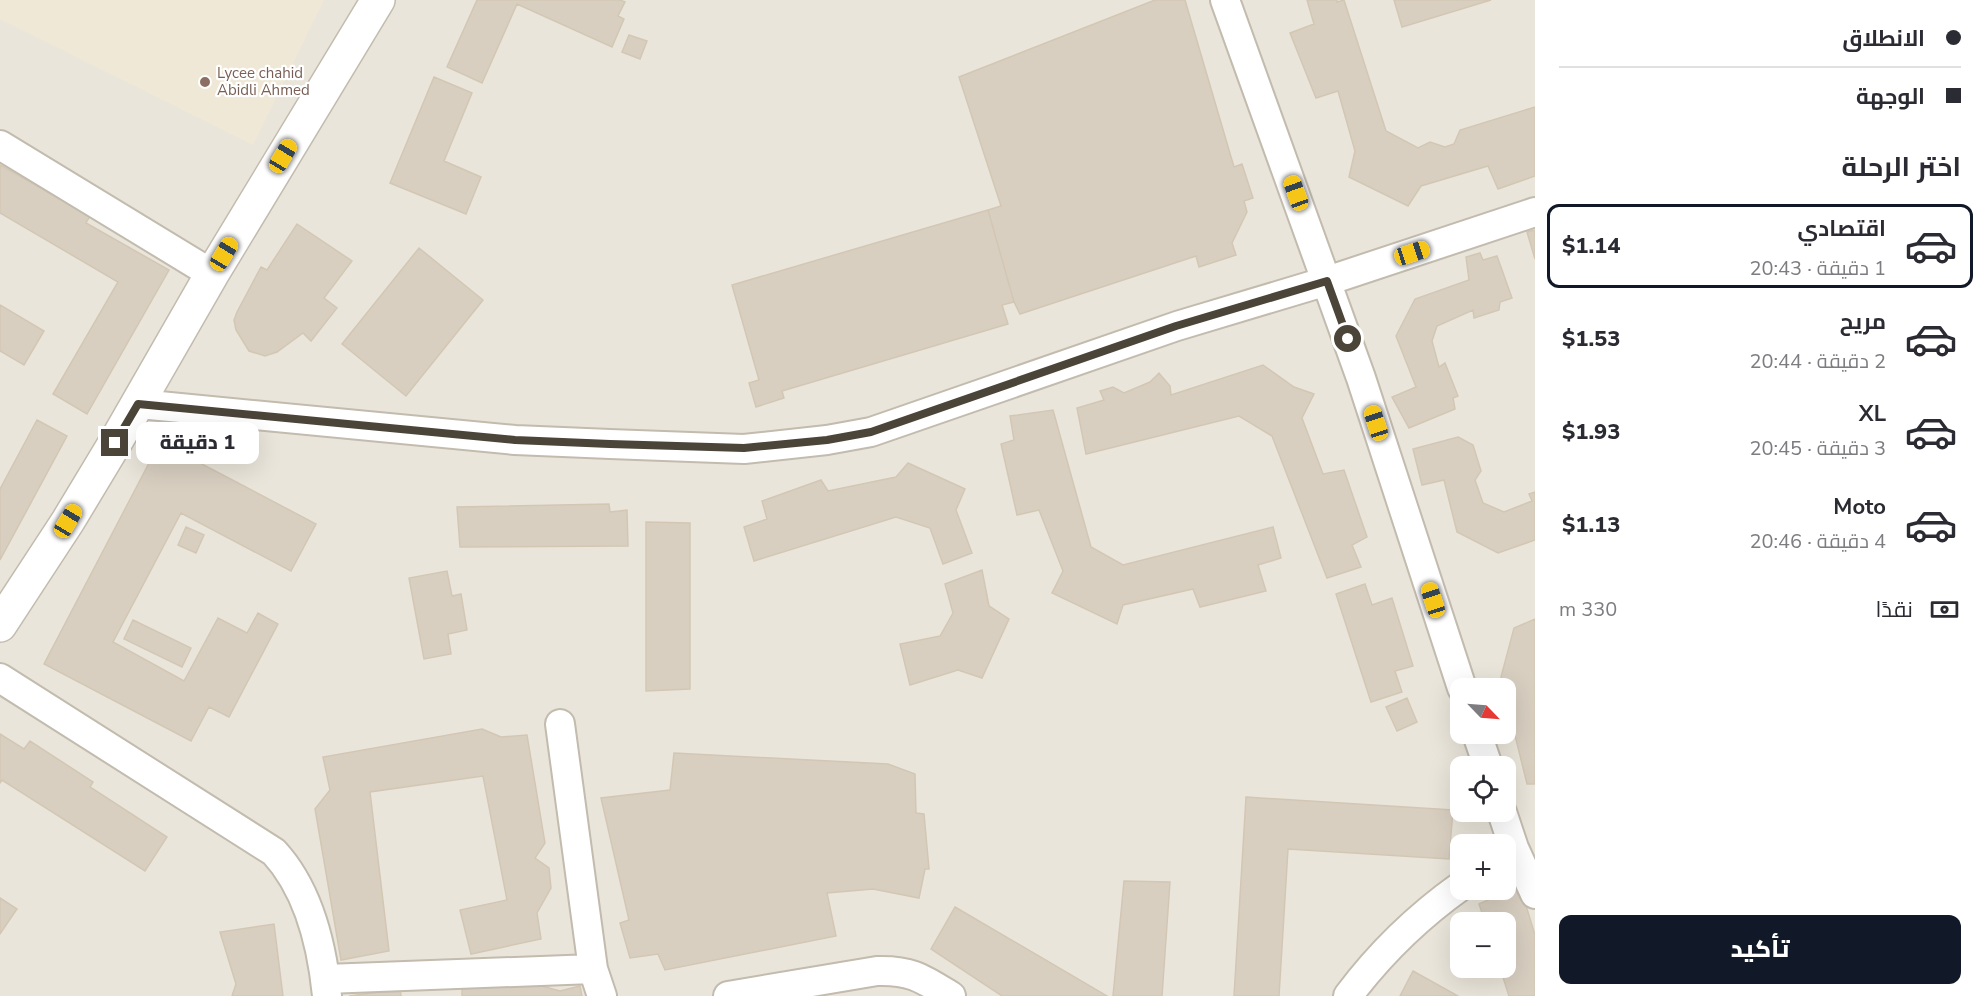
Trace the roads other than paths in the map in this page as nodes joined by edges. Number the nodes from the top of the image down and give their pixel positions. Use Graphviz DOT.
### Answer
graph roads {
  1 [pos="378,0"];
  2 [pos="1225,0"];
  3 [pos="0,145"];
  4 [pos="1535,212"];
  5 [pos="212,274"];
  6 [pos="1327,281"];
  7 [pos="138,404"];
  8 [pos="1,620"];
  9 [pos="0,678"];
  10 [pos="1459,678"];
  11 [pos="560,724"];
  12 [pos="1507,822"];
  13 [pos="1518,844"];
  14 [pos="1450,894"];
  15 [pos="1535,894"];
  16 [pos="593,969"];
  17 [pos="326,988"];
  18 [pos="602,996"];
  19 [pos="728,996"];
  20 [pos="951,996"];
  21 [pos="1348,996"];
  1 -- 5 [label="street"];
  2 -- 6 [label="street"];
  3 -- 5 [label="street"];
  4 -- 6 [label="street"];
  5 -- 7 [label="street"];
  6 -- 7 [label="street"];
  6 -- 10 [label="street"];
  7 -- 8 [label="street"];
  9 -- 17 [label="street"];
  11 -- 16 [label="street"];
  12 -- 13 [label="street"];
  13 -- 15 [label="street"];
  14 -- 21 [label="street"];
  16 -- 17 [label="street"];
  16 -- 18 [label="street"];
  19 -- 20 [label="street"];
}
